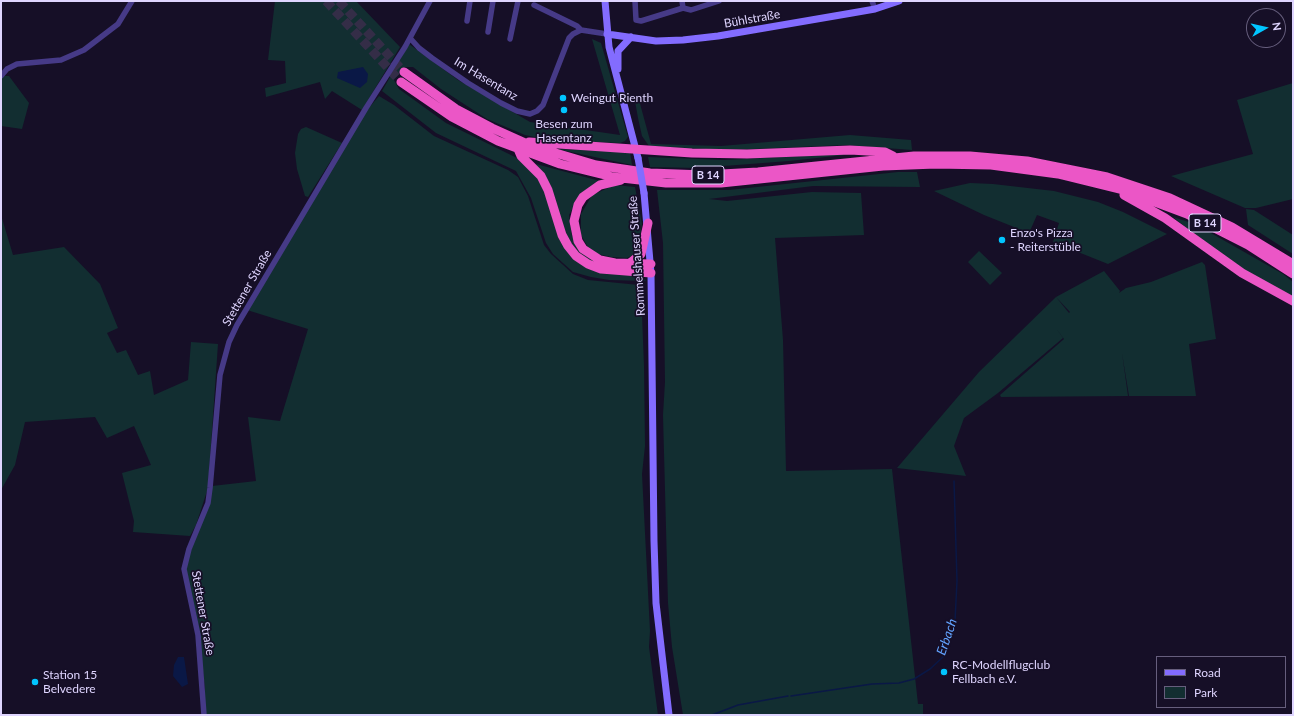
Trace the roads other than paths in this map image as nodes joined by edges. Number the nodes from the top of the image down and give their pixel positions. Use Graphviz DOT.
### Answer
graph roads {
  1 [pos="132,1"];
  2 [pos="430,1"];
  3 [pos="470,1"];
  4 [pos="493,1"];
  5 [pos="518,1"];
  6 [pos="605,1"];
  7 [pos="635,1"];
  8 [pos="682,1"];
  9 [pos="719,1"];
  10 [pos="872,1"];
  11 [pos="899,1"];
  12 [pos="534,5"];
  13 [pos="683,8"];
  14 [pos="874,9"];
  15 [pos="467,21"];
  16 [pos="581,30"];
  17 [pos="488,32"];
  18 [pos="607,34"];
  19 [pos="632,37"];
  20 [pos="410,38"];
  21 [pos="510,39"];
  22 [pos="404,72"];
  23 [pos="1,76"];
  24 [pos="401,82"];
  25 [pos="623,99"];
  26 [pos="520,146"];
  27 [pos="636,148"];
  28 [pos="896,157"];
  29 [pos="628,179"];
  30 [pos="1109,186"];
  31 [pos="648,223"];
  32 [pos="1280,255"];
  33 [pos="1293,258"];
  34 [pos="629,264"];
  35 [pos="650,264"];
  36 [pos="1293,264"];
  37 [pos="651,273"];
  38 [pos="1293,274"];
  39 [pos="1293,301"];
  40 [pos="204,715"];
  41 [pos="669,715"];
  1 -- 23 [label="street"];
  2 -- 20 [label="street, Stettener Straße"];
  3 -- 15 [label="street"];
  4 -- 17 [label="street"];
  5 -- 21 [label="street"];
  6 -- 18 [label="main road, Rommelshauser Straße"];
  7 -- 13 [label="street"];
  8 -- 13 [label="street"];
  9 -- 13 [label="street"];
  10 -- 14 [label="street"];
  11 -- 14 [label="main road, Bühlstraße"];
  12 -- 16 [label="street"];
  14 -- 19 [label="main road, Bühlstraße"];
  16 -- 18 [label="street"];
  16 -- 20 [label="street, Im Hasentanz"];
  18 -- 19 [label="main road, Bühlstraße"];
  18 -- 25 [label="main road, Rommelshauser Straße"];
  19 -- 25 [label="main road"];
  20 -- 40 [label="street, Stettener Straße"];
  22 -- 26 [label="highway, B 14"];
  24 -- 26 [label="highway, B 14"];
  25 -- 27 [label="main road, Rommelshauser Straße"];
  26 -- 27 [label="highway"];
  26 -- 28 [label="highway, B 14"];
  26 -- 29 [label="highway, B 14"];
  26 -- 37 [label="highway"];
  27 -- 28 [label="highway"];
  27 -- 31 [label="main road, Rommelshauser Straße, bridge"];
  28 -- 32 [label="highway, B 14"];
  29 -- 30 [label="highway, B 14"];
  29 -- 34 [label="highway, B 14"];
  30 -- 38 [label="highway, B 14"];
  30 -- 39 [label="highway"];
  31 -- 34 [label="highway"];
  31 -- 35 [label="main road, Rommelshauser Straße"];
  32 -- 33 [label="highway"];
  32 -- 36 [label="highway, B 14"];
  34 -- 35 [label="highway, B 14"];
  35 -- 37 [label="main road, Rommelshauser Straße"];
  37 -- 41 [label="main road, Rommelshauser Straße"];
}
